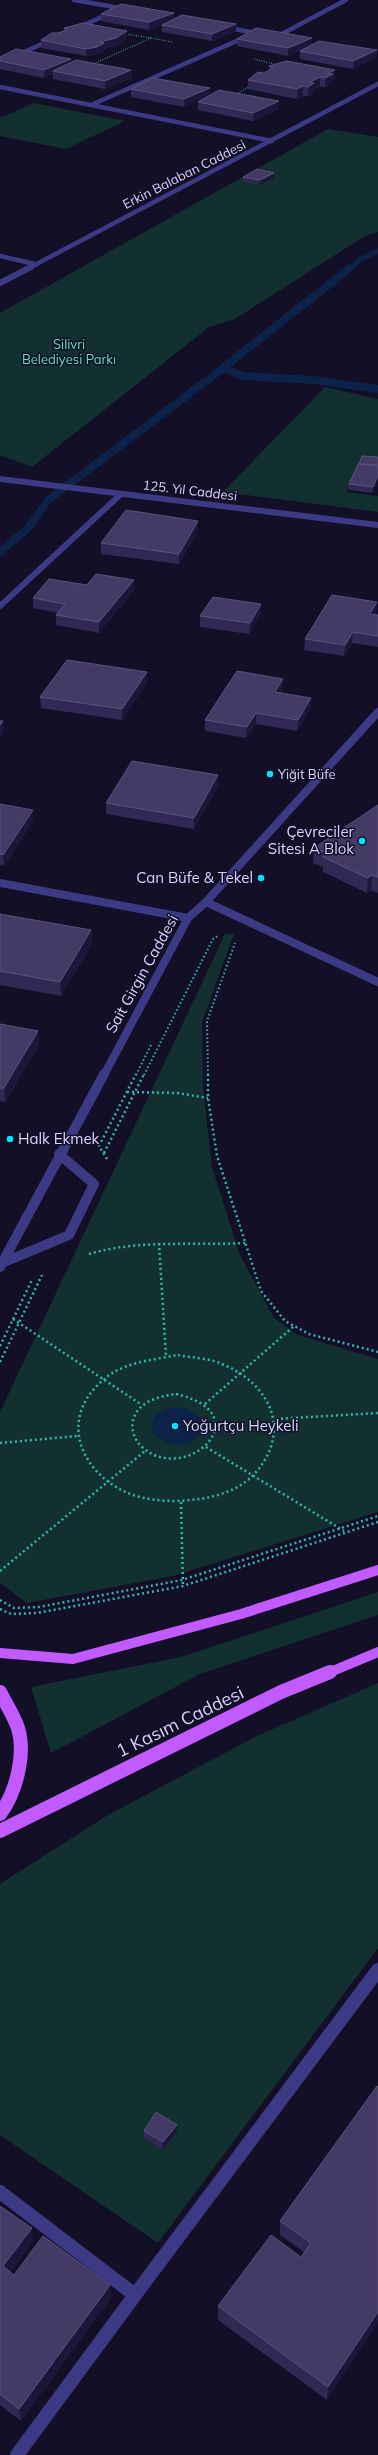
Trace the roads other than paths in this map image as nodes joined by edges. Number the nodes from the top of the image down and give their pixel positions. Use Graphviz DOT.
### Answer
graph roads {
  1 [pos="74,0"];
  2 [pos="346,0"];
  3 [pos="120,8"];
  4 [pos="135,11"];
  5 [pos="217,26"];
  6 [pos="71,31"];
  7 [pos="255,33"];
  8 [pos="57,37"];
  9 [pos="276,37"];
  10 [pos="283,38"];
  11 [pos="0,63"];
  12 [pos="378,84"];
  13 [pos="0,87"];
  14 [pos="91,105"];
  15 [pos="272,142"];
  16 [pos="0,256"];
  17 [pos="35,264"];
  18 [pos="0,283"];
  19 [pos="0,479"];
  20 [pos="121,494"];
  21 [pos="378,525"];
  22 [pos="0,606"];
  23 [pos="377,713"];
  24 [pos="0,883"];
  25 [pos="206,902"];
  26 [pos="188,918"];
  27 [pos="378,982"];
  28 [pos="59,1154"];
  29 [pos="1,1265"];
  30 [pos="378,1570"];
  31 [pos="378,1652"];
  32 [pos="0,1653"];
  33 [pos="0,1692"];
  34 [pos="0,1814"];
  35 [pos="0,1831"];
  36 [pos="378,1970"];
  37 [pos="0,2192"];
  38 [pos="135,2295"];
  39 [pos="17,2455"];
  1 -- 3 [label="street"];
  2 -- 9 [label="street"];
  3 -- 4 [label="street"];
  3 -- 6 [label="street"];
  5 -- 7 [label="street"];
  7 -- 9 [label="street"];
  7 -- 14 [label="street"];
  8 -- 11 [label="street"];
  9 -- 10 [label="street"];
  12 -- 15 [label="street, Erkin Balaban Caddesi"];
  13 -- 14 [label="street"];
  14 -- 15 [label="street"];
  15 -- 17 [label="street, Erkin Balaban Caddesi"];
  16 -- 17 [label="street"];
  17 -- 18 [label="street, Erkin Balaban Caddesi"];
  19 -- 20 [label="street, 125. Yıl Caddesi"];
  20 -- 21 [label="street, 125. Yıl Caddesi"];
  20 -- 22 [label="street"];
  23 -- 25 [label="street, Sait Girgin Caddesi"];
  24 -- 26 [label="street"];
  25 -- 26 [label="street, Sait Girgin Caddesi"];
  25 -- 27 [label="street"];
  26 -- 28 [label="street, Sait Girgin Caddesi"];
  28 -- 29 [label="street, Sait Girgin Caddesi"];
  28 -- 29 [label="street"];
  30 -- 32 [label="main road"];
  31 -- 35 [label="main road, 1 Kasım Caddesi"];
  33 -- 34 [label="main road"];
  36 -- 38 [label="street"];
  37 -- 38 [label="street"];
  38 -- 39 [label="street"];
}
